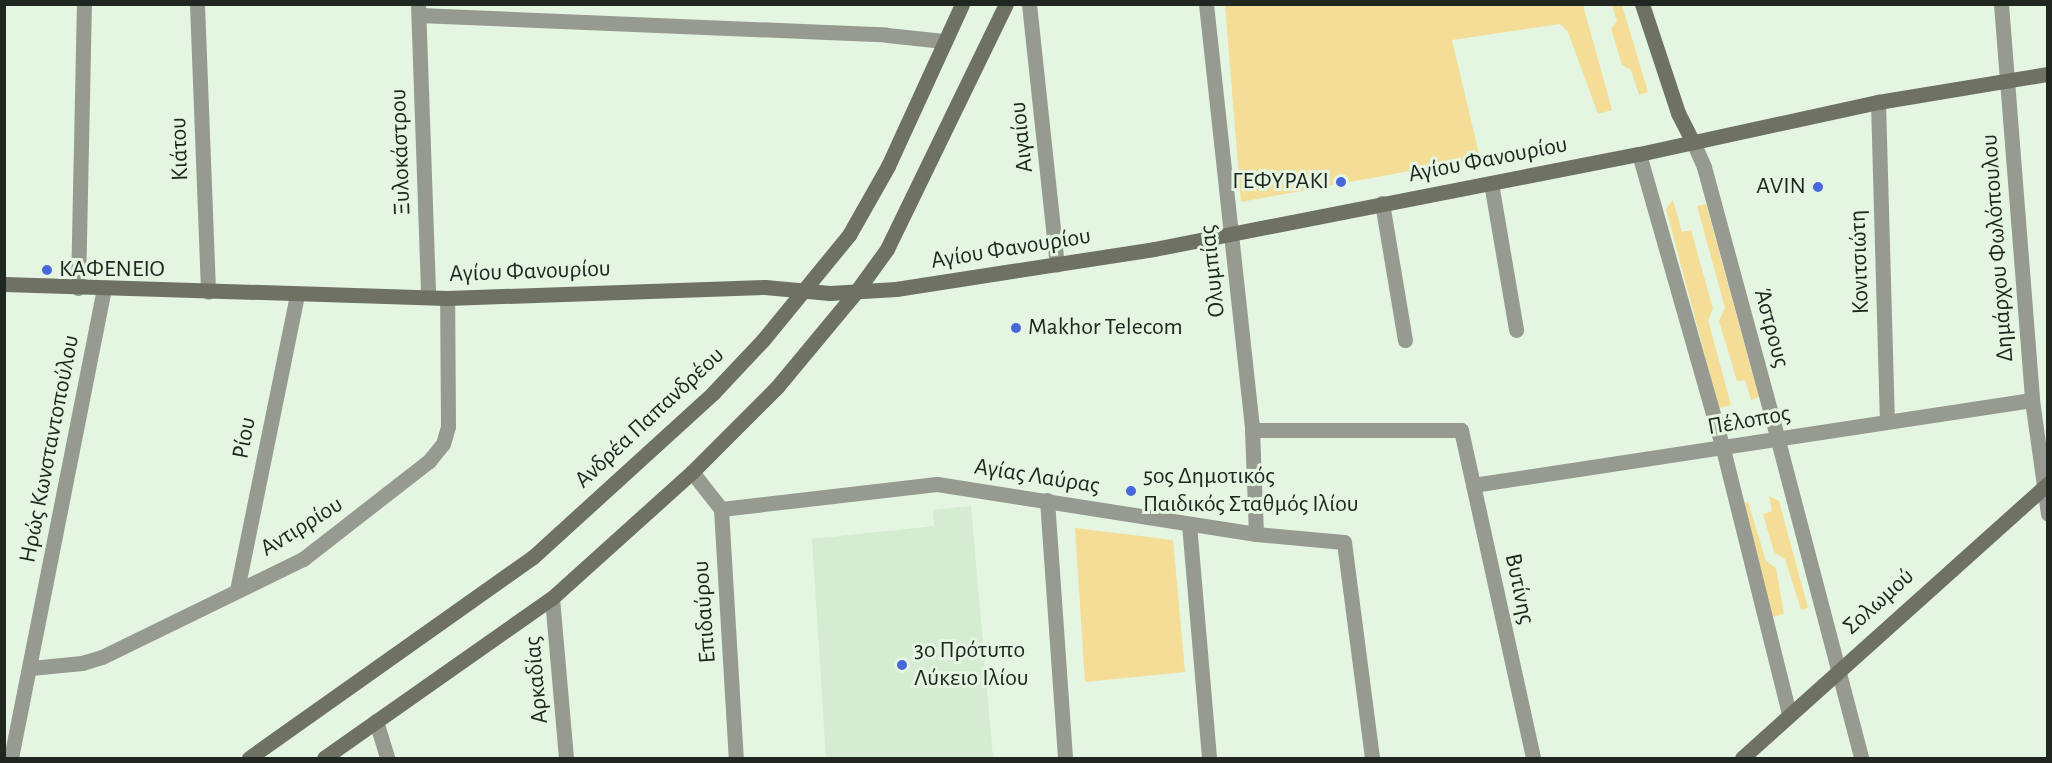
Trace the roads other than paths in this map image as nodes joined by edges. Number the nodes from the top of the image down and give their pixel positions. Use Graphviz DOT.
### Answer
graph roads {
  1 [pos="84,4"];
  2 [pos="197,4"];
  3 [pos="962,4"];
  4 [pos="1006,4"];
  5 [pos="1029,4"];
  6 [pos="1206,4"];
  7 [pos="1642,4"];
  8 [pos="2001,4"];
  9 [pos="419,10"];
  10 [pos="944,41"];
  11 [pos="2048,74"];
  12 [pos="2008,78"];
  13 [pos="1878,102"];
  14 [pos="1693,142"];
  15 [pos="1639,154"];
  16 [pos="1491,183"];
  17 [pos="1382,203"];
  18 [pos="1231,234"];
  19 [pos="1057,266"];
  20 [pos="4,284"];
  21 [pos="78,288"];
  22 [pos="104,289"];
  23 [pos="806,290"];
  24 [pos="208,292"];
  25 [pos="856,292"];
  26 [pos="297,294"];
  27 [pos="428,297"];
  28 [pos="447,298"];
  29 [pos="1515,330"];
  30 [pos="1406,340"];
  31 [pos="2032,400"];
  32 [pos="1887,420"];
  33 [pos="1252,430"];
  34 [pos="1778,438"];
  35 [pos="1723,449"];
  36 [pos="692,472"];
  37 [pos="1473,485"];
  38 [pos="2044,485"];
  39 [pos="1047,500"];
  40 [pos="721,509"];
  41 [pos="2048,514"];
  42 [pos="1189,524"];
  43 [pos="1256,534"];
  44 [pos="237,590"];
  45 [pos="552,598"];
  46 [pos="31,668"];
  47 [pos="1836,671"];
  48 [pos="1789,714"];
  49 [pos="376,721"];
  50 [pos="11,759"];
  51 [pos="249,759"];
  52 [pos="324,759"];
  53 [pos="387,759"];
  54 [pos="566,759"];
  55 [pos="736,759"];
  56 [pos="1065,759"];
  57 [pos="1209,759"];
  58 [pos="1372,759"];
  59 [pos="1533,759"];
  60 [pos="1742,759"];
  61 [pos="1861,759"];
  1 -- 21 [label="street"];
  2 -- 24 [label="street, Κιάτου"];
  3 -- 10 [label="street, Ανδρέα Παπανδρέου"];
  4 -- 25 [label="street"];
  5 -- 19 [label="street, Αιγαίου"];
  6 -- 18 [label="street, Ολυμπίας"];
  7 -- 14 [label="street, Άστρους"];
  8 -- 12 [label="street, Δημάρχου Φωλόπουλου"];
  9 -- 10 [label="street"];
  9 -- 27 [label="street, Ξυλοκάστρου"];
  10 -- 23 [label="street, Ανδρέα Παπανδρέου"];
  11 -- 12 [label="street, Αγίου Φανουρίου"];
  12 -- 13 [label="street, Αγίου Φανουρίου"];
  12 -- 31 [label="street, Δημάρχου Φωλόπουλου"];
  13 -- 14 [label="street, Αγίου Φανουρίου"];
  13 -- 32 [label="street, Κονιτσιώτη"];
  14 -- 15 [label="street, Αγίου Φανουρίου"];
  14 -- 34 [label="street, Άστρους"];
  15 -- 16 [label="street, Αγίου Φανουρίου"];
  15 -- 35 [label="street"];
  16 -- 17 [label="street, Αγίου Φανουρίου"];
  16 -- 29 [label="street"];
  17 -- 18 [label="street, Αγίου Φανουρίου"];
  17 -- 30 [label="street"];
  18 -- 19 [label="street, Αγίου Φανουρίου"];
  18 -- 33 [label="street, Ολυμπίας"];
  19 -- 25 [label="street, Αγίου Φανουρίου"];
  20 -- 21 [label="street, Αγίου Φανουρίου"];
  21 -- 22 [label="street, Αγίου Φανουρίου"];
  22 -- 24 [label="street, Αγίου Φανουρίου"];
  22 -- 46 [label="street, Ηρώς Κωνσταντοπούλου"];
  23 -- 25 [label="street, Αγίου Φανουρίου"];
  23 -- 28 [label="street, Αγίου Φανουρίου"];
  23 -- 51 [label="street, Ανδρέα Παπανδρέου"];
  24 -- 26 [label="street, Αγίου Φανουρίου"];
  25 -- 36 [label="street"];
  26 -- 27 [label="street, Αγίου Φανουρίου"];
  26 -- 44 [label="street, Ρίου"];
  27 -- 28 [label="street, Αγίου Φανουρίου"];
  28 -- 44 [label="street, Αντιρρίου"];
  31 -- 32 [label="street, Πέλοπος"];
  31 -- 38 [label="street, Δημάρχου Φωλόπουλου"];
  32 -- 34 [label="street, Πέλοπος"];
  33 -- 37 [label="street, Βυτίνης"];
  33 -- 43 [label="street, Ολυμπίας"];
  34 -- 35 [label="street, Πέλοπος"];
  34 -- 47 [label="street, Άστρους"];
  35 -- 37 [label="street, Πέλοπος"];
  35 -- 48 [label="street"];
  36 -- 40 [label="street"];
  36 -- 45 [label="street"];
  37 -- 59 [label="street, Βυτίνης"];
  38 -- 41 [label="street, Δημάρχου Φωλόπουλου"];
  38 -- 47 [label="street, Σολωμού"];
  39 -- 40 [label="street, Αγίας Λαύρας"];
  39 -- 42 [label="street, Αγίας Λαύρας"];
  39 -- 56 [label="street"];
  40 -- 55 [label="street, Επιδαύρου"];
  42 -- 43 [label="street, Αγίας Λαύρας"];
  42 -- 57 [label="street"];
  43 -- 58 [label="street, Αγίας Λαύρας"];
  44 -- 46 [label="street, Αντιρρίου"];
  45 -- 49 [label="street"];
  45 -- 54 [label="street, Αρκαδίας"];
  46 -- 50 [label="street, Ηρώς Κωνσταντοπούλου"];
  47 -- 48 [label="street, Σολωμού"];
  47 -- 61 [label="street, Άστρους"];
  48 -- 60 [label="street, Σολωμού"];
  49 -- 52 [label="street"];
  49 -- 53 [label="street"];
}
